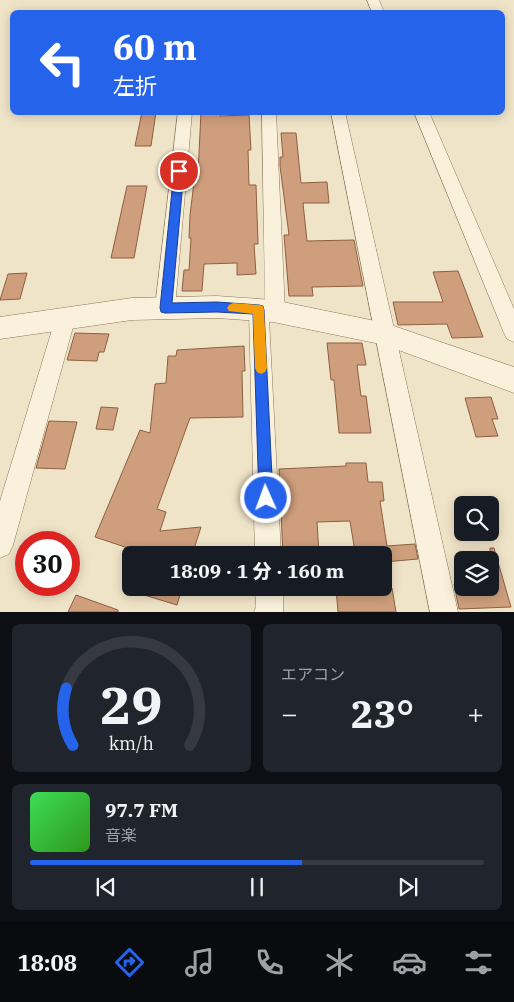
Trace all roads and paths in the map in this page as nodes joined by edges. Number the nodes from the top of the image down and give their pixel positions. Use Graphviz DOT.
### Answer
graph roads {
  1 [pos="185,115"];
  2 [pos="269,115"];
  3 [pos="339,115"];
  4 [pos="421,115"];
  5 [pos="165,308"];
  6 [pos="267,310"];
  7 [pos="65,320"];
  8 [pos="0,328"];
  9 [pos="514,333"];
  10 [pos="385,334"];
  11 [pos="514,380"];
  12 [pos="0,545"];
  13 [pos="268,546"];
  14 [pos="269,596"];
  15 [pos="268,612"];
  16 [pos="444,612"];
  1 -- 5 [label="street"];
  2 -- 6 [label="street"];
  3 -- 10 [label="street"];
  4 -- 9 [label="street"];
  5 -- 6 [label="street"];
  5 -- 7 [label="street"];
  6 -- 10 [label="street"];
  6 -- 13 [label="street"];
  7 -- 8 [label="street"];
  7 -- 12 [label="street"];
  10 -- 11 [label="street"];
  10 -- 16 [label="street"];
  14 -- 15 [label="street"];
}
